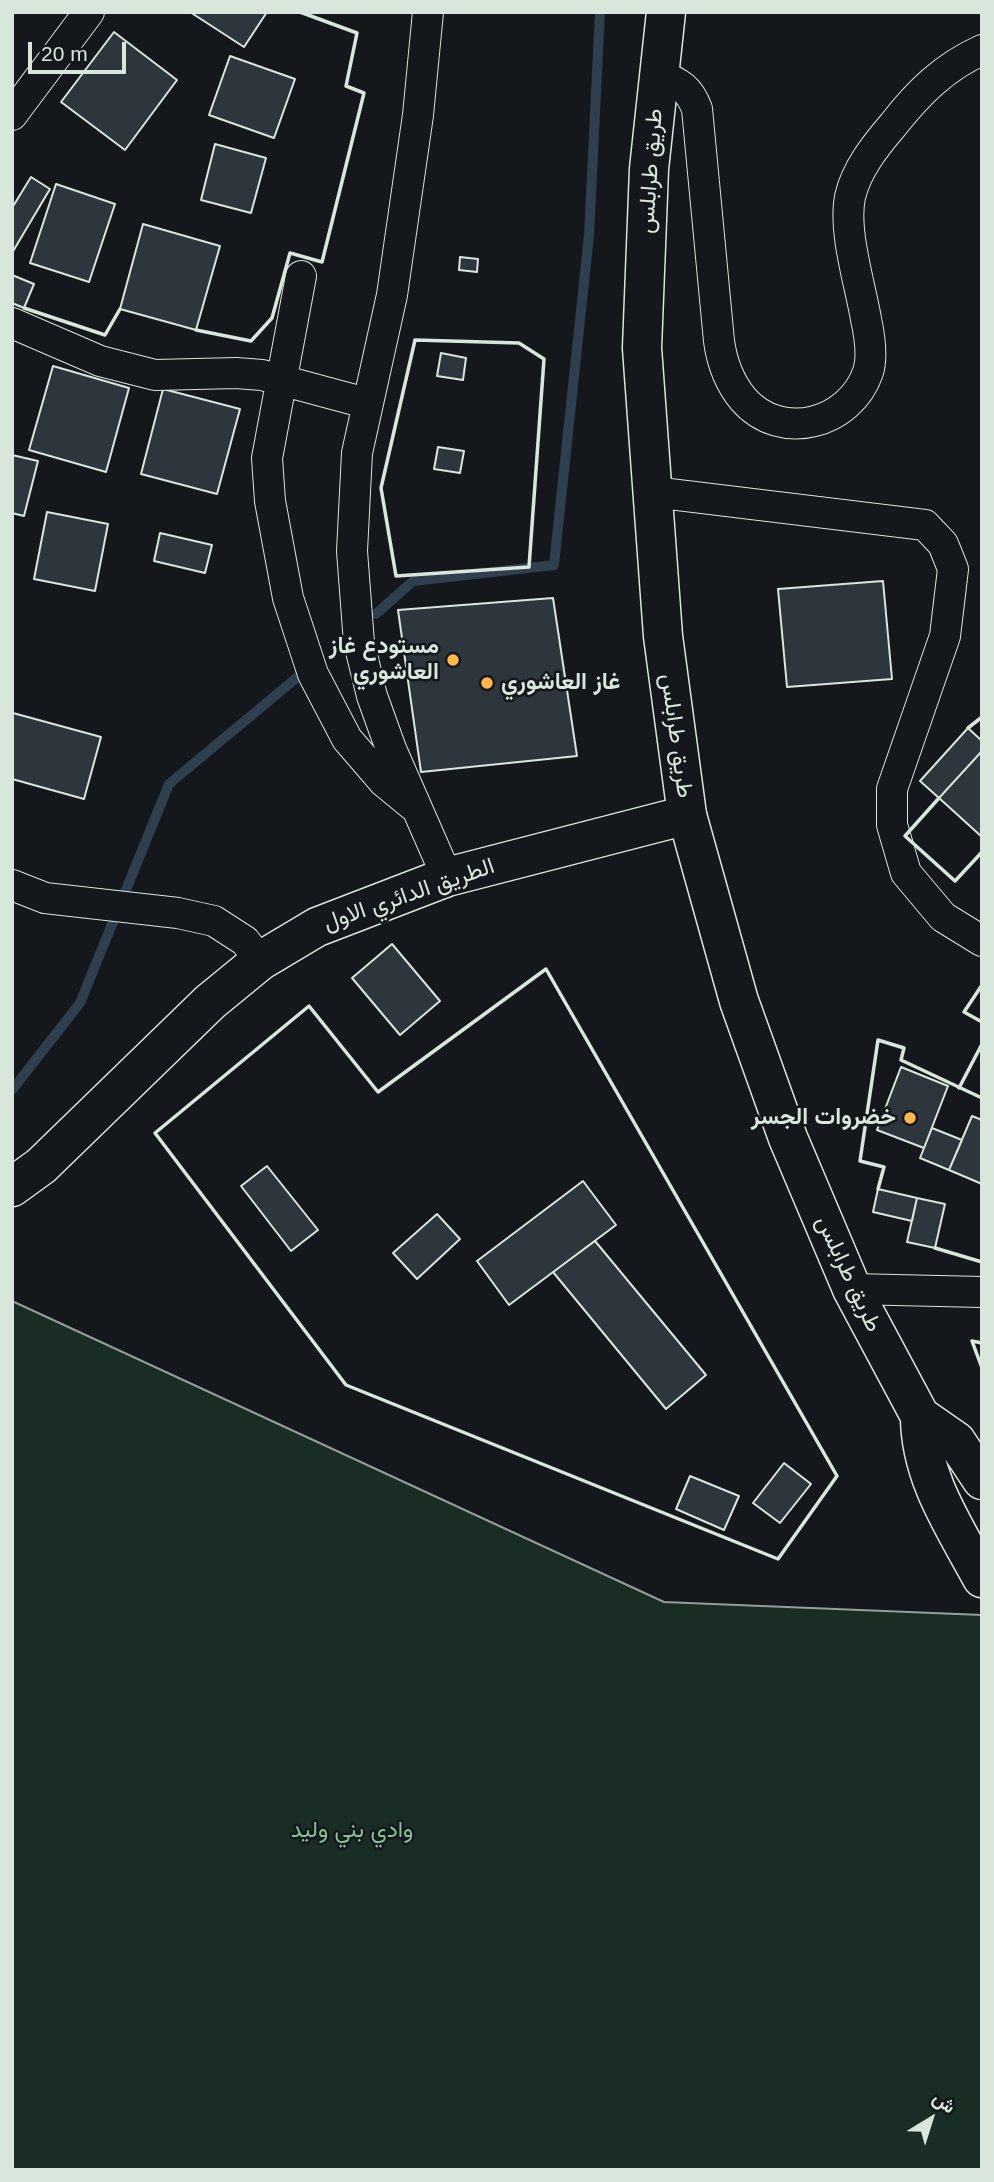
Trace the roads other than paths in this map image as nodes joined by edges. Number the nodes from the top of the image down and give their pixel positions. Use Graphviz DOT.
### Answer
graph roads {
  1 [pos="89,12"];
  2 [pos="428,12"];
  3 [pos="666,12"];
  4 [pos="982,50"];
  5 [pos="659,76"];
  6 [pos="12,115"];
  7 [pos="301,276"];
  8 [pos="12,323"];
  9 [pos="281,379"];
  10 [pos="366,403"];
  11 [pos="653,492"];
  12 [pos="418,809"];
  13 [pos="687,816"];
  14 [pos="447,877"];
  15 [pos="12,885"];
  16 [pos="982,941"];
  17 [pos="260,961"];
  18 [pos="12,1187"];
  19 [pos="852,1289"];
  20 [pos="982,1292"];
  21 [pos="920,1416"];
  22 [pos="969,1451"];
  23 [pos="982,1480"];
  24 [pos="982,1578"];
  1 -- 6 [label="street"];
  2 -- 10 [label="street"];
  3 -- 5 [label="main road, طريق طرابلس"];
  4 -- 5 [label="street"];
  5 -- 11 [label="main road, طريق طرابلس"];
  7 -- 9 [label="street"];
  8 -- 9 [label="street"];
  9 -- 10 [label="street"];
  9 -- 12 [label="street"];
  10 -- 12 [label="street"];
  11 -- 13 [label="main road, طريق طرابلس"];
  11 -- 16 [label="street"];
  12 -- 14 [label="street"];
  13 -- 14 [label="main road, الطريق الدائري الاول"];
  13 -- 19 [label="main road, طريق طرابلس"];
  14 -- 17 [label="main road, الطريق الدائري الاول"];
  15 -- 17 [label="street"];
  17 -- 18 [label="main road, الطريق الدائري الاول"];
  19 -- 20 [label="street"];
  19 -- 21 [label="main road, طريق طرابلس"];
  21 -- 22 [label="main road"];
  21 -- 24 [label="main road"];
  22 -- 23 [label="main road"];
}
